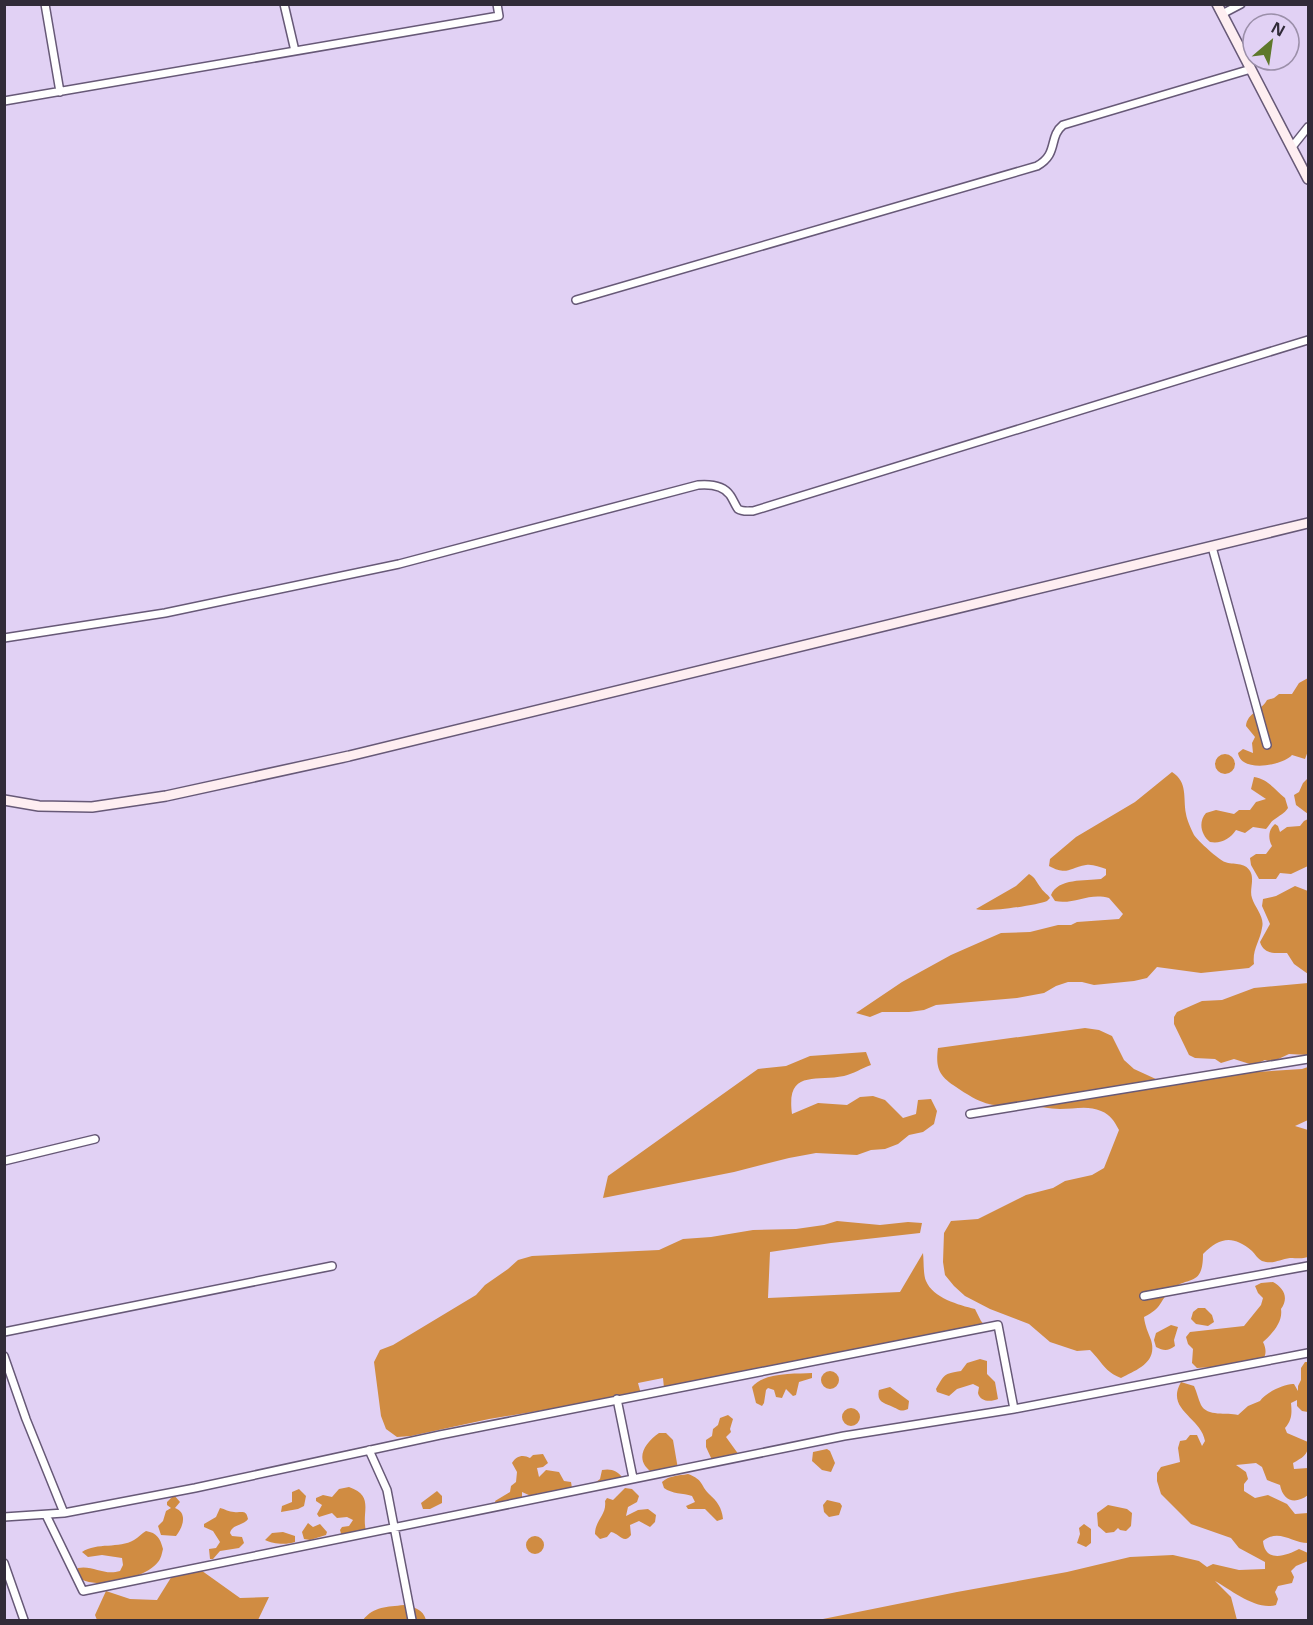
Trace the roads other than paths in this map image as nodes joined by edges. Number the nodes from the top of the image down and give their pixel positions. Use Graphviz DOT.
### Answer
graph roads {
  1 [pos="284,4"];
  2 [pos="497,4"];
  3 [pos="1241,4"];
  4 [pos="48,5"];
  5 [pos="1219,9"];
  6 [pos="1241,50"];
  7 [pos="295,51"];
  8 [pos="1241,72"];
  9 [pos="1253,72"];
  10 [pos="60,92"];
  11 [pos="4,101"];
  12 [pos="1308,127"];
  13 [pos="1292,147"];
  14 [pos="1308,179"];
  15 [pos="576,300"];
  16 [pos="1308,340"];
  17 [pos="1308,523"];
  18 [pos="1212,547"];
  19 [pos="4,638"];
  20 [pos="1267,745"];
  21 [pos="4,800"];
  22 [pos="1308,1059"];
  23 [pos="970,1114"];
  24 [pos="95,1139"];
  25 [pos="4,1161"];
  26 [pos="332,1266"];
  27 [pos="1308,1266"];
  28 [pos="1144,1296"];
  29 [pos="4,1332"];
  30 [pos="1308,1353"];
  31 [pos="4,1356"];
  32 [pos="617,1400"];
  33 [pos="1014,1409"];
  34 [pos="369,1450"];
  35 [pos="633,1479"];
  36 [pos="64,1513"];
  37 [pos="46,1515"];
  38 [pos="4,1517"];
  39 [pos="394,1527"];
  40 [pos="4,1563"];
  41 [pos="24,1620"];
  42 [pos="412,1620"];
  1 -- 7 [label="street"];
  2 -- 7 [label="street"];
  3 -- 5 [label="street"];
  4 -- 10 [label="street"];
  5 -- 6 [label="street"];
  7 -- 10 [label="street"];
  8 -- 15 [label="street"];
  9 -- 13 [label="street"];
  10 -- 11 [label="street"];
  12 -- 13 [label="street"];
  13 -- 14 [label="street"];
  16 -- 19 [label="street"];
  17 -- 18 [label="street"];
  18 -- 20 [label="street"];
  18 -- 21 [label="street"];
  22 -- 23 [label="street"];
  24 -- 25 [label="street"];
  26 -- 29 [label="street"];
  27 -- 28 [label="street"];
  30 -- 33 [label="street"];
  31 -- 36 [label="street"];
  32 -- 33 [label="street"];
  32 -- 34 [label="street"];
  32 -- 35 [label="street"];
  33 -- 35 [label="street"];
  34 -- 36 [label="street"];
  34 -- 39 [label="street"];
  35 -- 39 [label="street"];
  36 -- 37 [label="street"];
  37 -- 38 [label="street"];
  37 -- 39 [label="street"];
  39 -- 42 [label="street"];
  40 -- 41 [label="street"];
}
